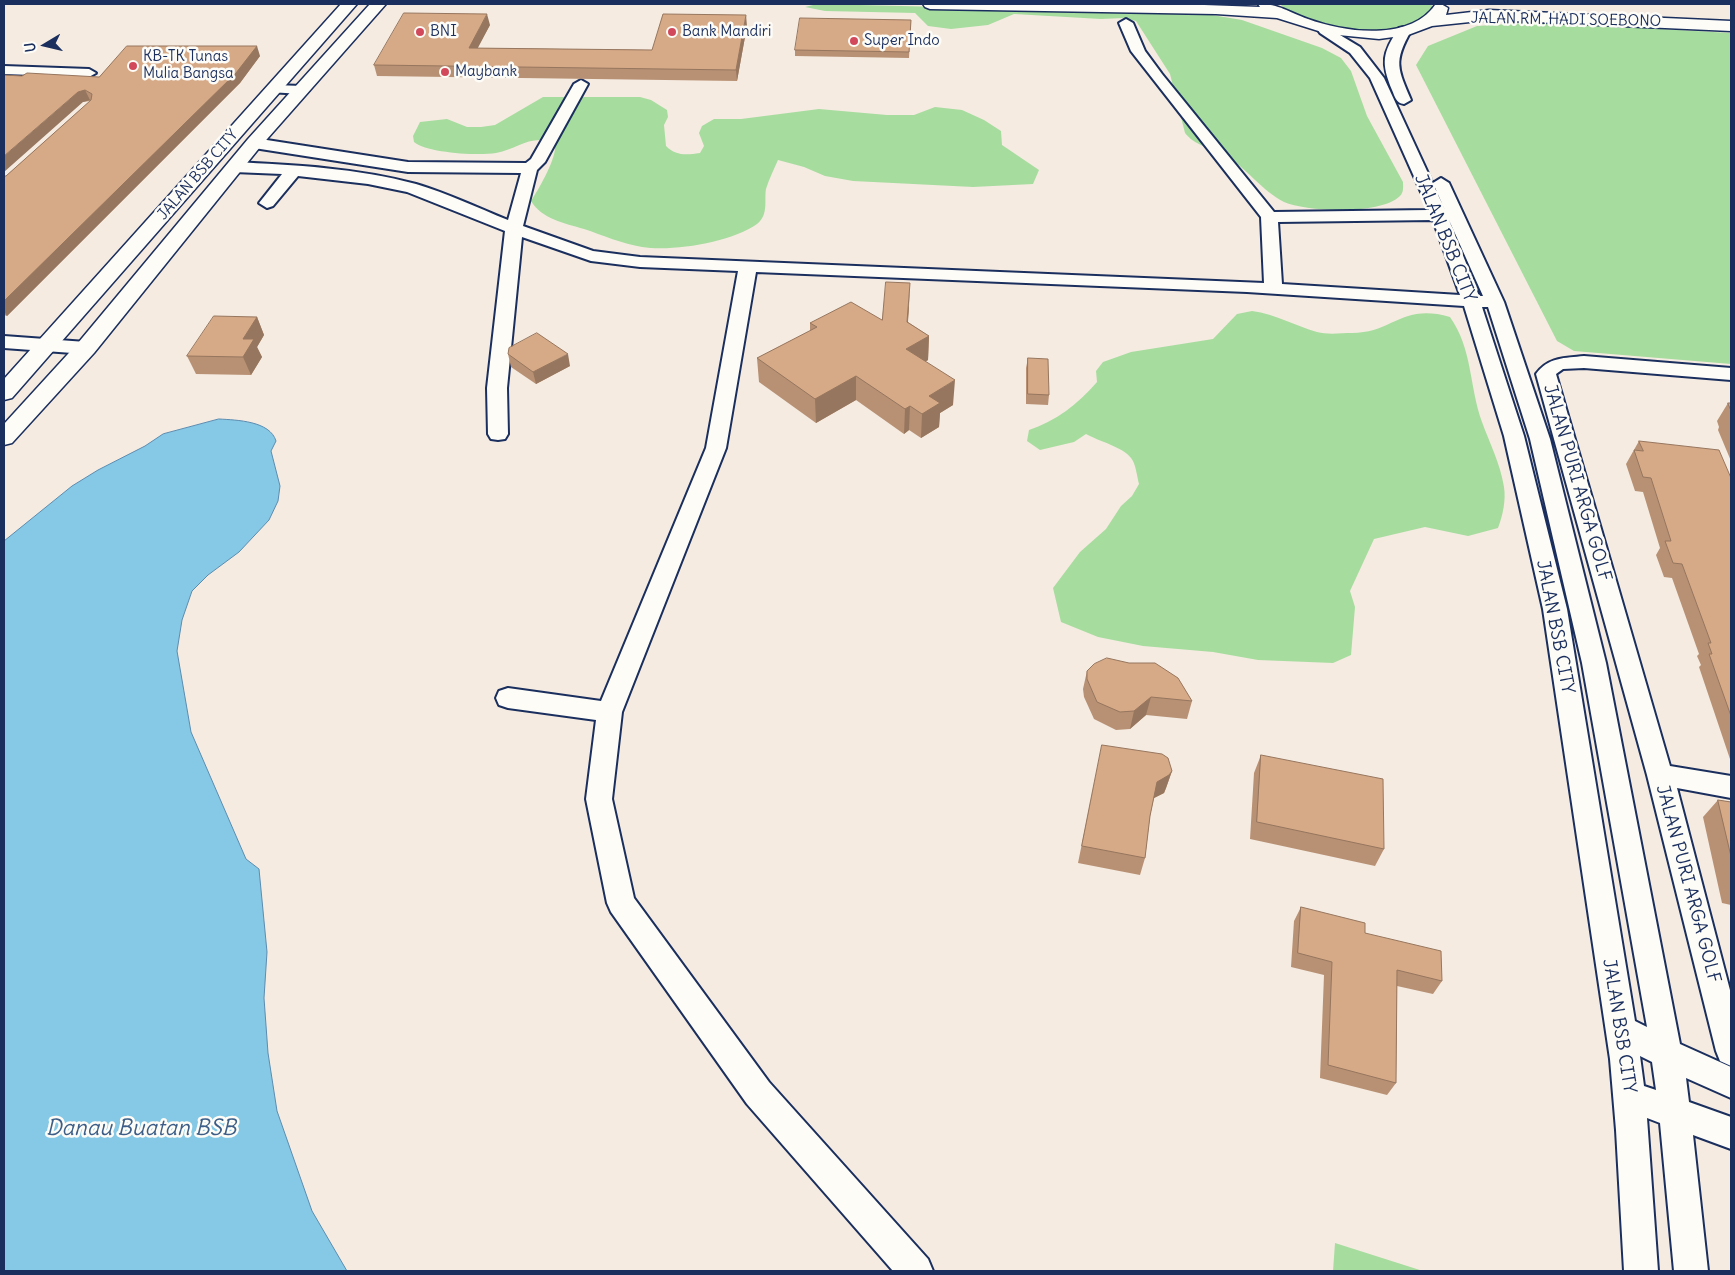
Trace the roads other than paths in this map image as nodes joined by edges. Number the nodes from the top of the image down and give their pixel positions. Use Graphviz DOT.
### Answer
graph roads {
  1 [pos="349,4"];
  2 [pos="378,4"];
  3 [pos="930,4"];
  4 [pos="1440,4"];
  5 [pos="1271,8"];
  6 [pos="1432,21"];
  7 [pos="1126,23"];
  8 [pos="1731,26"];
  9 [pos="1325,30"];
  10 [pos="1404,31"];
  11 [pos="4,70"];
  12 [pos="24,70"];
  13 [pos="89,73"];
  14 [pos="581,84"];
  15 [pos="4,86"];
  16 [pos="274,89"];
  17 [pos="302,90"];
  18 [pos="254,143"];
  19 [pos="234,167"];
  20 [pos="530,168"];
  21 [pos="294,170"];
  22 [pos="267,203"];
  23 [pos="1448,215"];
  24 [pos="1269,217"];
  25 [pos="514,230"];
  26 [pos="748,266"];
  27 [pos="1273,289"];
  28 [pos="1471,300"];
  29 [pos="1495,302"];
  30 [pos="4,342"];
  31 [pos="47,346"];
  32 [pos="86,348"];
  33 [pos="1731,374"];
  34 [pos="4,392"];
  35 [pos="498,434"];
  36 [pos="4,438"];
  37 [pos="508,698"];
  38 [pos="608,712"];
  39 [pos="1660,775"];
  40 [pos="1731,787"];
  41 [pos="1622,1030"];
  42 [pos="1731,1051"];
  43 [pos="1665,1052"];
  44 [pos="1731,1083"];
  45 [pos="1630,1096"];
  46 [pos="1673,1112"];
  47 [pos="1731,1133"];
  48 [pos="916,1271"];
  49 [pos="1641,1271"];
  50 [pos="1691,1271"];
  1 -- 16 [label="street, JALAN BSB CITY"];
  2 -- 17 [label="street, JALAN BSB CITY"];
  3 -- 5 [label="street, JALAN RM. HADI SOEBONO"];
  4 -- 6 [label="street"];
  5 -- 9 [label="street, JALAN RM. HADI SOEBONO"];
  6 -- 8 [label="street, JALAN RM. HADI SOEBONO"];
  6 -- 10 [label="street, JALAN RM. HADI SOEBONO"];
  7 -- 24 [label="street"];
  9 -- 10 [label="street, JALAN RM. HADI SOEBONO"];
  9 -- 23 [label="street, JALAN BSB CITY"];
  10 -- 23 [label="street, JALAN BSB CITY"];
  11 -- 12 [label="street"];
  12 -- 13 [label="street"];
  12 -- 15 [label="street"];
  14 -- 20 [label="street"];
  16 -- 17 [label="street"];
  16 -- 31 [label="street, JALAN BSB CITY"];
  17 -- 18 [label="street, JALAN BSB CITY"];
  18 -- 19 [label="street, JALAN BSB CITY"];
  18 -- 20 [label="street"];
  19 -- 21 [label="street"];
  19 -- 32 [label="street, JALAN BSB CITY"];
  20 -- 25 [label="street"];
  21 -- 22 [label="street"];
  21 -- 25 [label="street"];
  23 -- 24 [label="street"];
  23 -- 28 [label="street, JALAN BSB CITY"];
  23 -- 29 [label="street, JALAN BSB CITY"];
  24 -- 27 [label="street"];
  25 -- 26 [label="street"];
  25 -- 35 [label="street"];
  26 -- 27 [label="street"];
  26 -- 38 [label="street"];
  27 -- 28 [label="street"];
  28 -- 29 [label="street"];
  28 -- 41 [label="street, JALAN BSB CITY"];
  29 -- 43 [label="street, JALAN BSB CITY"];
  30 -- 31 [label="street"];
  31 -- 32 [label="street"];
  31 -- 34 [label="street, JALAN BSB CITY"];
  32 -- 36 [label="street, JALAN BSB CITY"];
  33 -- 39 [label="street, JALAN PURI ARGA GOLF"];
  37 -- 38 [label="street"];
  38 -- 48 [label="street"];
  39 -- 40 [label="street, JALAN PURI ARGA GOLF"];
  39 -- 42 [label="street, JALAN PURI ARGA GOLF"];
  41 -- 43 [label="street"];
  41 -- 45 [label="street, JALAN BSB CITY"];
  43 -- 44 [label="street"];
  43 -- 46 [label="street, JALAN BSB CITY"];
  45 -- 46 [label="street"];
  45 -- 49 [label="street, JALAN BSB CITY"];
  46 -- 47 [label="street"];
  46 -- 50 [label="street, JALAN BSB CITY"];
}
